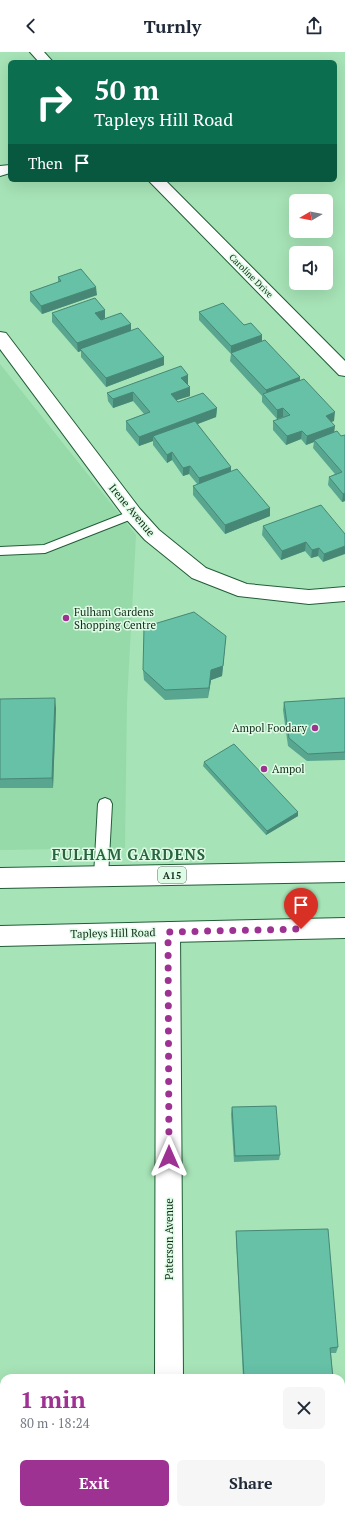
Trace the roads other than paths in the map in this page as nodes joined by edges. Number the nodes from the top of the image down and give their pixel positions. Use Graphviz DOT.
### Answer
graph roads {
  1 [pos="37,52"];
  2 [pos="44,60"];
  3 [pos="158,182"];
  4 [pos="0,337"];
  5 [pos="345,371"];
  6 [pos="133,514"];
  7 [pos="0,551"];
  8 [pos="345,594"];
  9 [pos="105,804"];
  10 [pos="345,872"];
  11 [pos="100,876"];
  12 [pos="0,878"];
  13 [pos="345,928"];
  14 [pos="168,932"];
  15 [pos="0,936"];
  16 [pos="169,1374"];
  1 -- 2 [label="street"];
  3 -- 5 [label="street, Caroline Drive"];
  4 -- 6 [label="street, Irene Avenue"];
  6 -- 7 [label="lane"];
  6 -- 8 [label="street, Irene Avenue"];
  9 -- 11 [label="lane"];
  10 -- 11 [label="street, A15"];
  11 -- 12 [label="street, A15"];
  13 -- 14 [label="street, Tapleys Hill Road"];
  14 -- 15 [label="street, Tapleys Hill Road"];
  14 -- 16 [label="street, Paterson Avenue"];
}
